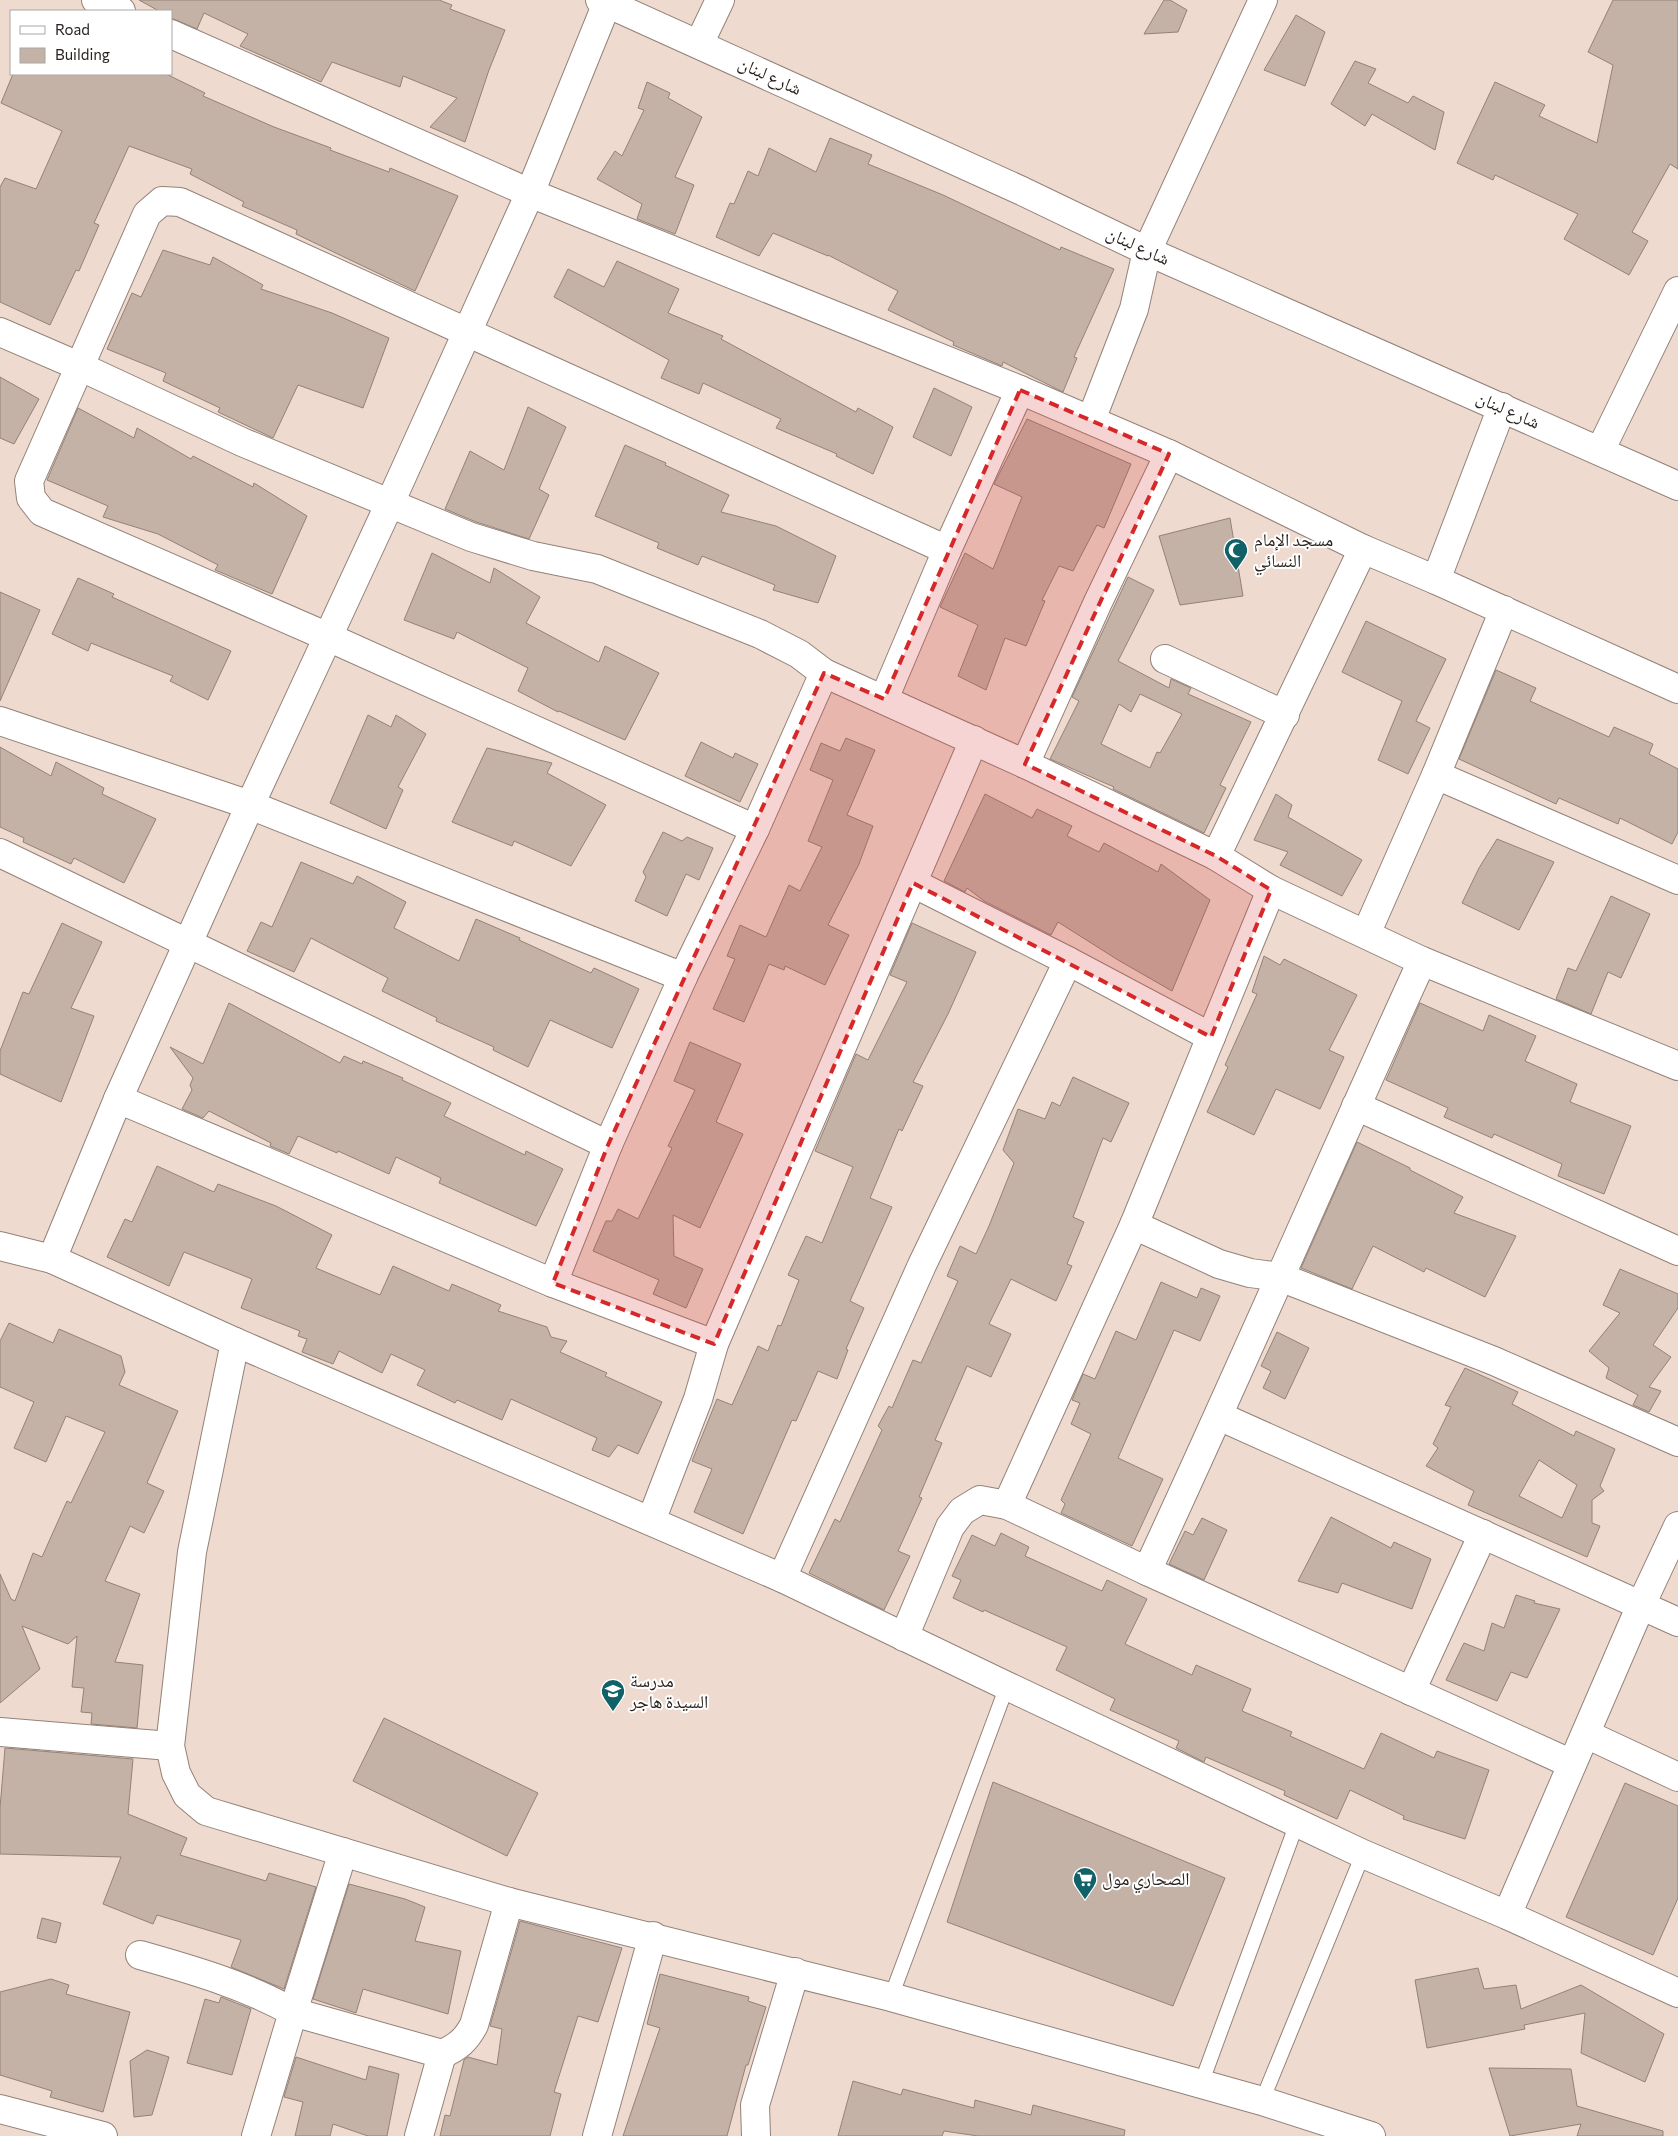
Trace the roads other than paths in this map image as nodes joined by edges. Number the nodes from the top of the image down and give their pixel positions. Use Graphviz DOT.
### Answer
graph roads {
  1 [pos="96,0"];
  2 [pos="720,0"];
  3 [pos="1264,0"];
  4 [pos="604,1"];
  5 [pos="118,10"];
  6 [pos="172,34"];
  7 [pos="698,44"];
  8 [pos="530,193"];
  9 [pos="1147,251"];
  10 [pos="1678,291"];
  11 [pos="0,332"];
  12 [pos="467,332"];
  13 [pos="80,367"];
  14 [pos="1020,390"];
  15 [pos="1502,407"];
  16 [pos="1091,420"];
  17 [pos="1600,451"];
  18 [pos="1169,454"];
  19 [pos="1678,486"];
  20 [pos="390,503"];
  21 [pos="1364,549"];
  22 [pos="947,550"];
  23 [pos="1436,580"];
  24 [pos="1504,610"];
  25 [pos="328,636"];
  26 [pos="1166,658"];
  27 [pos="824,673"];
  28 [pos="1678,689"];
  29 [pos="884,699"];
  30 [pos="1285,715"];
  31 [pos="0,721"];
  32 [pos="974,740"];
  33 [pos="1025,764"];
  34 [pos="1436,775"];
  35 [pos="250,805"];
  36 [pos="755,829"];
  37 [pos="0,853"];
  38 [pos="1216,856"];
  39 [pos="1678,880"];
  40 [pos="913,883"];
  41 [pos="1271,890"];
  42 [pos="1366,934"];
  43 [pos="189,942"];
  44 [pos="1422,961"];
  45 [pos="1068,962"];
  46 [pos="683,976"];
  47 [pos="1211,1036"];
  48 [pos="1678,1066"];
  49 [pos="118,1099"];
  50 [pos="1356,1106"];
  51 [pos="608,1145"];
  52 [pos="1134,1225"];
  53 [pos="0,1246"];
  54 [pos="1678,1251"];
  55 [pos="52,1259"];
  56 [pos="1280,1277"];
  57 [pos="553,1283"];
  58 [pos="235,1342"];
  59 [pos="714,1344"];
  60 [pos="1219,1416"];
  61 [pos="1678,1442"];
  62 [pos="1007,1505"];
  63 [pos="651,1521"];
  64 [pos="1678,1526"];
  65 [pos="1483,1534"];
  66 [pos="1147,1571"];
  67 [pos="782,1578"];
  68 [pos="1641,1605"];
  69 [pos="1678,1622"];
  70 [pos="904,1637"];
  71 [pos="1007,1686"];
  72 [pos="1411,1691"];
  73 [pos="0,1732"];
  74 [pos="1586,1734"];
  75 [pos="170,1746"];
  76 [pos="1572,1764"];
  77 [pos="1678,1777"];
  78 [pos="1297,1823"];
  79 [pos="342,1852"];
  80 [pos="1363,1854"];
  81 [pos="509,1902"];
  82 [pos="1507,1915"];
  83 [pos="653,1936"];
  84 [pos="140,1955"];
  85 [pos="795,1972"];
  86 [pos="1678,1993"];
  87 [pos="891,1996"];
  88 [pos="293,2012"];
  89 [pos="442,2054"];
  90 [pos="1201,2084"];
  91 [pos="1262,2101"];
  92 [pos="0,2109"];
  93 [pos="103,2136"];
  94 [pos="256,2136"];
  95 [pos="419,2136"];
  96 [pos="597,2136"];
  97 [pos="756,2136"];
  98 [pos="1371,2136"];
  1 -- 5 [label="street"];
  2 -- 7 [label="street"];
  3 -- 9 [label="street"];
  4 -- 7 [label="street, شارع لبنان"];
  4 -- 8 [label="street"];
  6 -- 8 [label="street"];
  7 -- 9 [label="street, شارع لبنان"];
  8 -- 12 [label="street"];
  8 -- 14 [label="street"];
  9 -- 15 [label="street, شارع لبنان"];
  9 -- 16 [label="street"];
  10 -- 17 [label="street"];
  11 -- 13 [label="street"];
  12 -- 13 [label="street"];
  12 -- 20 [label="street"];
  12 -- 22 [label="street"];
  13 -- 20 [label="street"];
  13 -- 25 [label="street"];
  14 -- 16 [label="street"];
  14 -- 22 [label="street"];
  15 -- 17 [label="street, شارع لبنان"];
  15 -- 23 [label="street"];
  16 -- 18 [label="street"];
  17 -- 19 [label="street, شارع لبنان"];
  18 -- 21 [label="street"];
  18 -- 33 [label="street"];
  20 -- 25 [label="street"];
  20 -- 27 [label="street"];
  21 -- 23 [label="street"];
  21 -- 30 [label="street"];
  22 -- 29 [label="street"];
  23 -- 24 [label="street"];
  24 -- 28 [label="street"];
  24 -- 34 [label="street"];
  25 -- 35 [label="street"];
  25 -- 36 [label="street"];
  26 -- 30 [label="street"];
  27 -- 29 [label="street"];
  27 -- 36 [label="street"];
  29 -- 32 [label="street"];
  30 -- 38 [label="street"];
  31 -- 35 [label="street"];
  32 -- 33 [label="street"];
  32 -- 40 [label="street"];
  33 -- 38 [label="street"];
  34 -- 39 [label="street"];
  34 -- 42 [label="street"];
  35 -- 43 [label="street"];
  35 -- 46 [label="street"];
  36 -- 46 [label="street"];
  37 -- 43 [label="street"];
  38 -- 41 [label="street"];
  40 -- 45 [label="street"];
  40 -- 59 [label="street"];
  41 -- 42 [label="street"];
  41 -- 47 [label="street"];
  42 -- 44 [label="street"];
  43 -- 49 [label="street"];
  43 -- 51 [label="street"];
  44 -- 48 [label="street"];
  44 -- 50 [label="street"];
  45 -- 47 [label="street"];
  45 -- 67 [label="street"];
  46 -- 51 [label="street"];
  47 -- 52 [label="street"];
  49 -- 55 [label="street"];
  49 -- 57 [label="street"];
  50 -- 54 [label="street"];
  50 -- 56 [label="street"];
  51 -- 57 [label="street"];
  52 -- 56 [label="street"];
  52 -- 62 [label="street"];
  53 -- 55 [label="street"];
  55 -- 58 [label="street"];
  56 -- 60 [label="street"];
  56 -- 61 [label="street"];
  57 -- 59 [label="street"];
  58 -- 63 [label="street"];
  58 -- 75 [label="street"];
  59 -- 63 [label="street"];
  60 -- 65 [label="street"];
  60 -- 66 [label="street"];
  62 -- 66 [label="street"];
  62 -- 70 [label="street"];
  63 -- 67 [label="street"];
  64 -- 68 [label="street"];
  65 -- 68 [label="street"];
  65 -- 72 [label="street"];
  66 -- 72 [label="street"];
  67 -- 70 [label="street"];
  68 -- 69 [label="street"];
  68 -- 74 [label="street"];
  70 -- 71 [label="street"];
  71 -- 78 [label="street"];
  71 -- 87 [label="lane"];
  72 -- 76 [label="street"];
  73 -- 75 [label="street"];
  74 -- 76 [label="street"];
  74 -- 77 [label="street"];
  75 -- 79 [label="street"];
  76 -- 82 [label="street"];
  78 -- 80 [label="street"];
  78 -- 90 [label="lane"];
  79 -- 81 [label="street"];
  79 -- 88 [label="street"];
  80 -- 82 [label="street"];
  80 -- 91 [label="lane"];
  81 -- 83 [label="street"];
  81 -- 89 [label="street"];
  82 -- 86 [label="street"];
  83 -- 85 [label="street"];
  83 -- 96 [label="street"];
  84 -- 88 [label="street"];
  85 -- 87 [label="street"];
  85 -- 97 [label="street"];
  87 -- 90 [label="street"];
  88 -- 89 [label="street"];
  88 -- 94 [label="street"];
  89 -- 95 [label="street"];
  90 -- 91 [label="street"];
  91 -- 98 [label="street"];
  92 -- 93 [label="street"];
}
